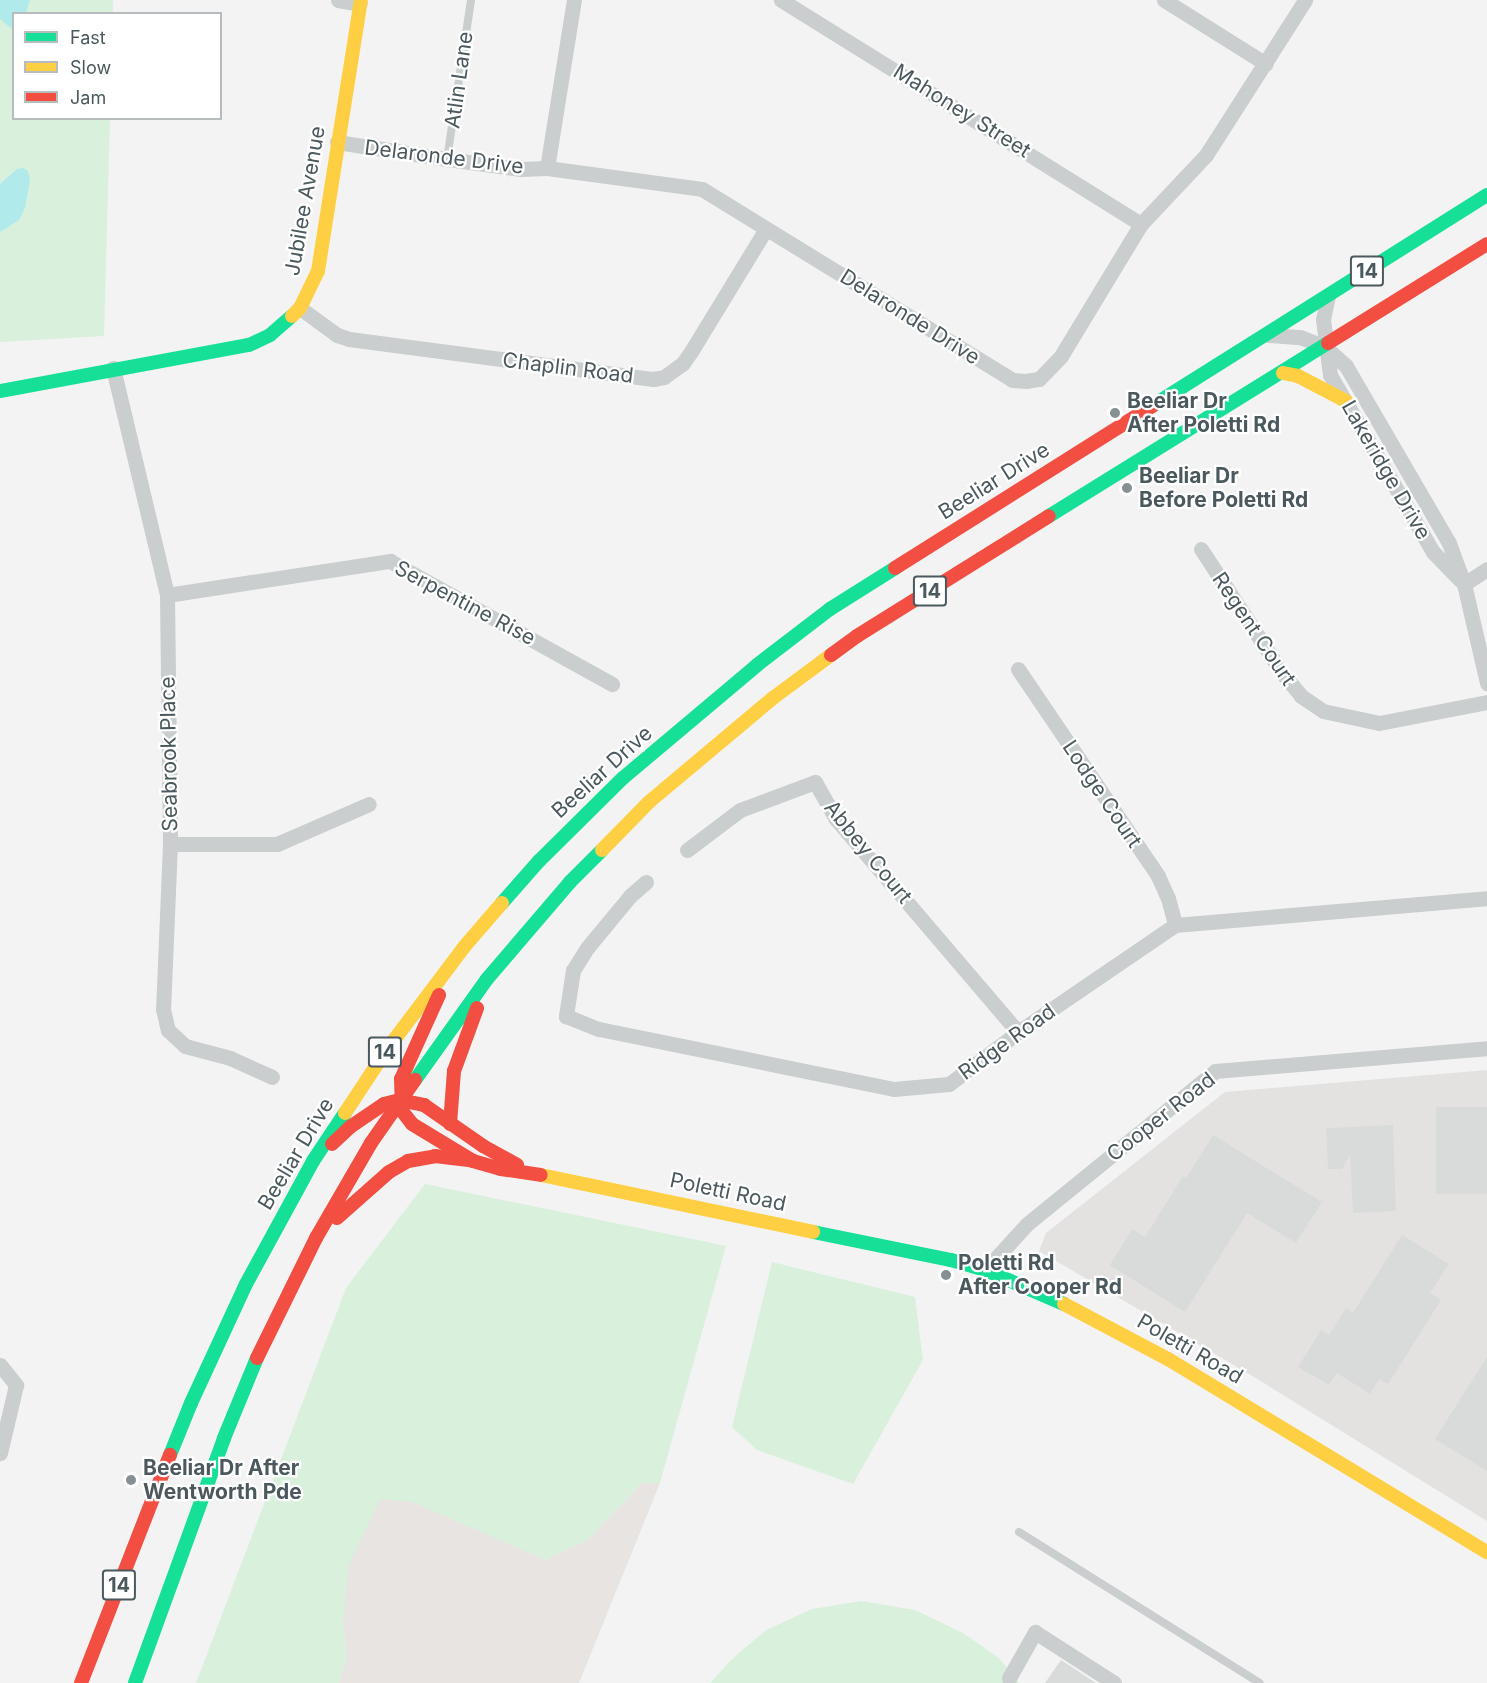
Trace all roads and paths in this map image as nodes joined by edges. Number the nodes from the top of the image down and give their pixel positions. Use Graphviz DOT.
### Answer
graph roads {
  1 [pos="338,0"];
  2 [pos="471,0"];
  3 [pos="574,0"];
  4 [pos="781,0"];
  5 [pos="1164,0"];
  6 [pos="1305,0"];
  7 [pos="360,2"];
  8 [pos="1266,64"];
  9 [pos="337,142"];
  10 [pos="447,159"];
  11 [pos="547,168"];
  12 [pos="1487,195"];
  13 [pos="1141,224"];
  14 [pos="766,229"];
  15 [pos="1487,244"];
  16 [pos="1328,296"];
  17 [pos="300,308"];
  18 [pos="1265,335"];
  19 [pos="1324,346"];
  20 [pos="112,368"];
  21 [pos="1283,372"];
  22 [pos="0,391"];
  23 [pos="1346,401"];
  24 [pos="1201,549"];
  25 [pos="1487,569"];
  26 [pos="1464,584"];
  27 [pos="167,595"];
  28 [pos="1018,669"];
  29 [pos="1487,683"];
  30 [pos="612,684"];
  31 [pos="1487,702"];
  32 [pos="369,804"];
  33 [pos="170,844"];
  34 [pos="687,850"];
  35 [pos="646,882"];
  36 [pos="1487,898"];
  37 [pos="1175,925"];
  38 [pos="464,947"];
  39 [pos="487,979"];
  40 [pos="1018,1032"];
  41 [pos="1487,1048"];
  42 [pos="272,1077"];
  43 [pos="400,1100"];
  44 [pos="450,1124"];
  45 [pos="313,1161"];
  46 [pos="473,1161"];
  47 [pos="531,1173"];
  48 [pos="316,1238"];
  49 [pos="985,1270"];
  50 [pos="0,1365"];
  51 [pos="0,1453"];
  52 [pos="1019,1532"];
  53 [pos="1487,1552"];
  54 [pos="1009,1678"];
  55 [pos="81,1683"];
  56 [pos="135,1683"];
  57 [pos="1114,1683"];
  58 [pos="1260,1683"];
  1 -- 7 [label="street"];
  2 -- 10 [label="lane, Atlin Lane"];
  3 -- 11 [label="street"];
  4 -- 13 [label="street, Mahoney Street"];
  5 -- 8 [label="street"];
  6 -- 8 [label="street, Delaronde Drive"];
  7 -- 9 [label="main road, Jubilee Avenue"];
  8 -- 13 [label="street, Delaronde Drive"];
  9 -- 10 [label="street, Delaronde Drive"];
  9 -- 17 [label="main road, Jubilee Avenue"];
  10 -- 11 [label="street, Delaronde Drive"];
  11 -- 14 [label="street, Delaronde Drive"];
  12 -- 16 [label="main road, Beeliar Drive / 14"];
  13 -- 14 [label="street, Delaronde Drive"];
  14 -- 17 [label="street, Chaplin Road"];
  15 -- 19 [label="main road, 14"];
  16 -- 18 [label="main road, Beeliar Drive / 14"];
  16 -- 19 [label="street, Lakeridge Drive"];
  17 -- 20 [label="main road, Jubilee Avenue"];
  18 -- 19 [label="street, Lakeridge Drive"];
  18 -- 38 [label="main road, Beeliar Drive / 14"];
  19 -- 21 [label="main road, 14"];
  19 -- 23 [label="street, Lakeridge Drive"];
  19 -- 26 [label="street, Lakeridge Drive"];
  20 -- 22 [label="main road, Jubilee Avenue"];
  20 -- 27 [label="street, Seabrook Place"];
  21 -- 23 [label="main road"];
  21 -- 39 [label="main road, 14"];
  23 -- 26 [label="street, Lakeridge Drive"];
  24 -- 31 [label="street, Regent Court"];
  25 -- 26 [label="street"];
  26 -- 29 [label="street, Lakeridge Drive"];
  27 -- 30 [label="street, Serpentine Rise"];
  27 -- 33 [label="street, Seabrook Place"];
  28 -- 37 [label="street, Lodge Court"];
  32 -- 33 [label="street"];
  33 -- 42 [label="street, Seabrook Place"];
  34 -- 40 [label="street, Abbey Court"];
  35 -- 40 [label="street, Ridge Road"];
  36 -- 37 [label="street, Ridge Road"];
  37 -- 40 [label="street, Ridge Road"];
  38 -- 43 [label="main road"];
  38 -- 45 [label="main road, Beeliar Drive / 14"];
  39 -- 43 [label="main road, 14"];
  39 -- 44 [label="main road"];
  41 -- 49 [label="street, Cooper Road"];
  43 -- 44 [label="main road, Poletti Road"];
  43 -- 45 [label="main road"];
  43 -- 46 [label="main road, Poletti Road"];
  43 -- 48 [label="main road, 14"];
  44 -- 47 [label="main road, Poletti Road"];
  45 -- 55 [label="main road, Beeliar Drive / 14"];
  46 -- 47 [label="main road, Poletti Road"];
  46 -- 48 [label="main road"];
  47 -- 49 [label="main road, Poletti Road"];
  48 -- 56 [label="main road, 14"];
  49 -- 53 [label="main road, Poletti Road"];
  50 -- 51 [label="street"];
  52 -- 58 [label="lane"];
  54 -- 57 [label="street"];
}
